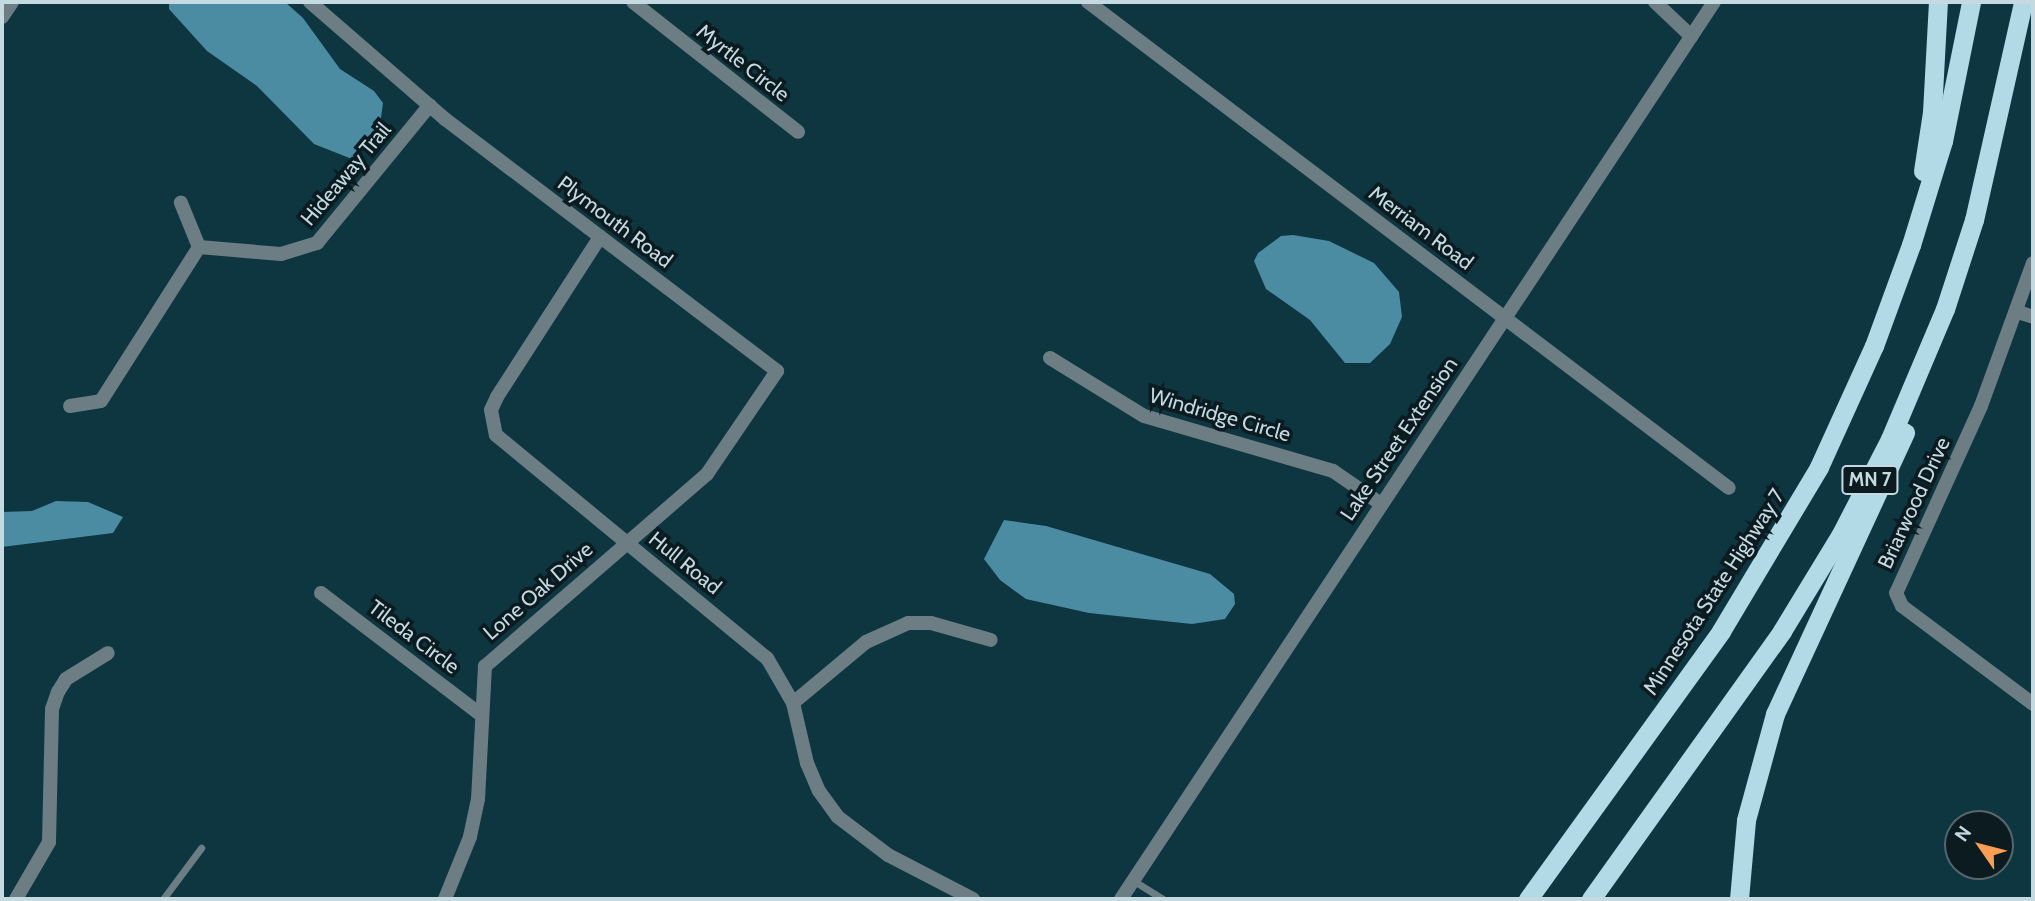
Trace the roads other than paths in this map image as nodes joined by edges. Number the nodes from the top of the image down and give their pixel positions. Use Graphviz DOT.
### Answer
graph roads {
  1 [pos="12,2"];
  2 [pos="310,2"];
  3 [pos="633,2"];
  4 [pos="1088,2"];
  5 [pos="1655,2"];
  6 [pos="1714,2"];
  7 [pos="1938,2"];
  8 [pos="1971,2"];
  9 [pos="2023,2"];
  10 [pos="2,17"];
  11 [pos="1690,36"];
  12 [pos="430,105"];
  13 [pos="798,132"];
  14 [pos="181,203"];
  15 [pos="600,237"];
  16 [pos="199,247"];
  17 [pos="2033,263"];
  18 [pos="1896,290"];
  19 [pos="1945,309"];
  20 [pos="2018,312"];
  21 [pos="1505,317"];
  22 [pos="2033,317"];
  23 [pos="1050,358"];
  24 [pos="777,371"];
  25 [pos="71,406"];
  26 [pos="1729,488"];
  27 [pos="1381,504"];
  28 [pos="626,542"];
  29 [pos="321,593"];
  30 [pos="991,640"];
  31 [pos="108,653"];
  32 [pos="793,703"];
  33 [pos="2033,704"];
  34 [pos="481,715"];
  35 [pos="201,848"];
  36 [pos="1133,880"];
  37 [pos="16,899"];
  38 [pos="163,899"];
  39 [pos="445,899"];
  40 [pos="973,899"];
  41 [pos="1121,899"];
  42 [pos="1163,899"];
  43 [pos="1528,899"];
  44 [pos="1591,899"];
  45 [pos="1739,899"];
  1 -- 10 [label="street"];
  2 -- 12 [label="street, Plymouth Road"];
  3 -- 13 [label="street, Myrtle Circle"];
  4 -- 21 [label="street, Merriam Road"];
  5 -- 11 [label="street"];
  6 -- 11 [label="street, Lake Street Extension"];
  7 -- 18 [label="highway"];
  8 -- 18 [label="highway, Minnesota State Highway 7 / MN 7"];
  9 -- 19 [label="highway, MN 7"];
  11 -- 21 [label="street, Lake Street Extension"];
  12 -- 15 [label="street, Plymouth Road"];
  12 -- 16 [label="street, Hideaway Trail"];
  14 -- 16 [label="street"];
  15 -- 24 [label="street, Plymouth Road"];
  15 -- 28 [label="street, Hull Road"];
  16 -- 25 [label="street"];
  17 -- 20 [label="street, Briarwood Drive"];
  18 -- 43 [label="highway, Minnesota State Highway 7 / MN 7"];
  19 -- 44 [label="highway, MN 7"];
  19 -- 45 [label="highway"];
  20 -- 22 [label="street"];
  20 -- 33 [label="street, Briarwood Drive"];
  21 -- 26 [label="street, Merriam Road"];
  21 -- 27 [label="street, Lake Street Extension"];
  23 -- 27 [label="street, Windridge Circle"];
  24 -- 28 [label="street, Lone Oak Drive"];
  27 -- 36 [label="street, Lake Street Extension"];
  28 -- 32 [label="street, Hull Road"];
  28 -- 34 [label="street, Lone Oak Drive"];
  29 -- 34 [label="street, Tileda Circle"];
  30 -- 32 [label="street"];
  31 -- 37 [label="street"];
  32 -- 40 [label="street, Hull Road"];
  34 -- 39 [label="street, Lone Oak Drive"];
  35 -- 38 [label="lane"];
  36 -- 41 [label="street, Lake Street Extension"];
  36 -- 42 [label="lane"];
}
